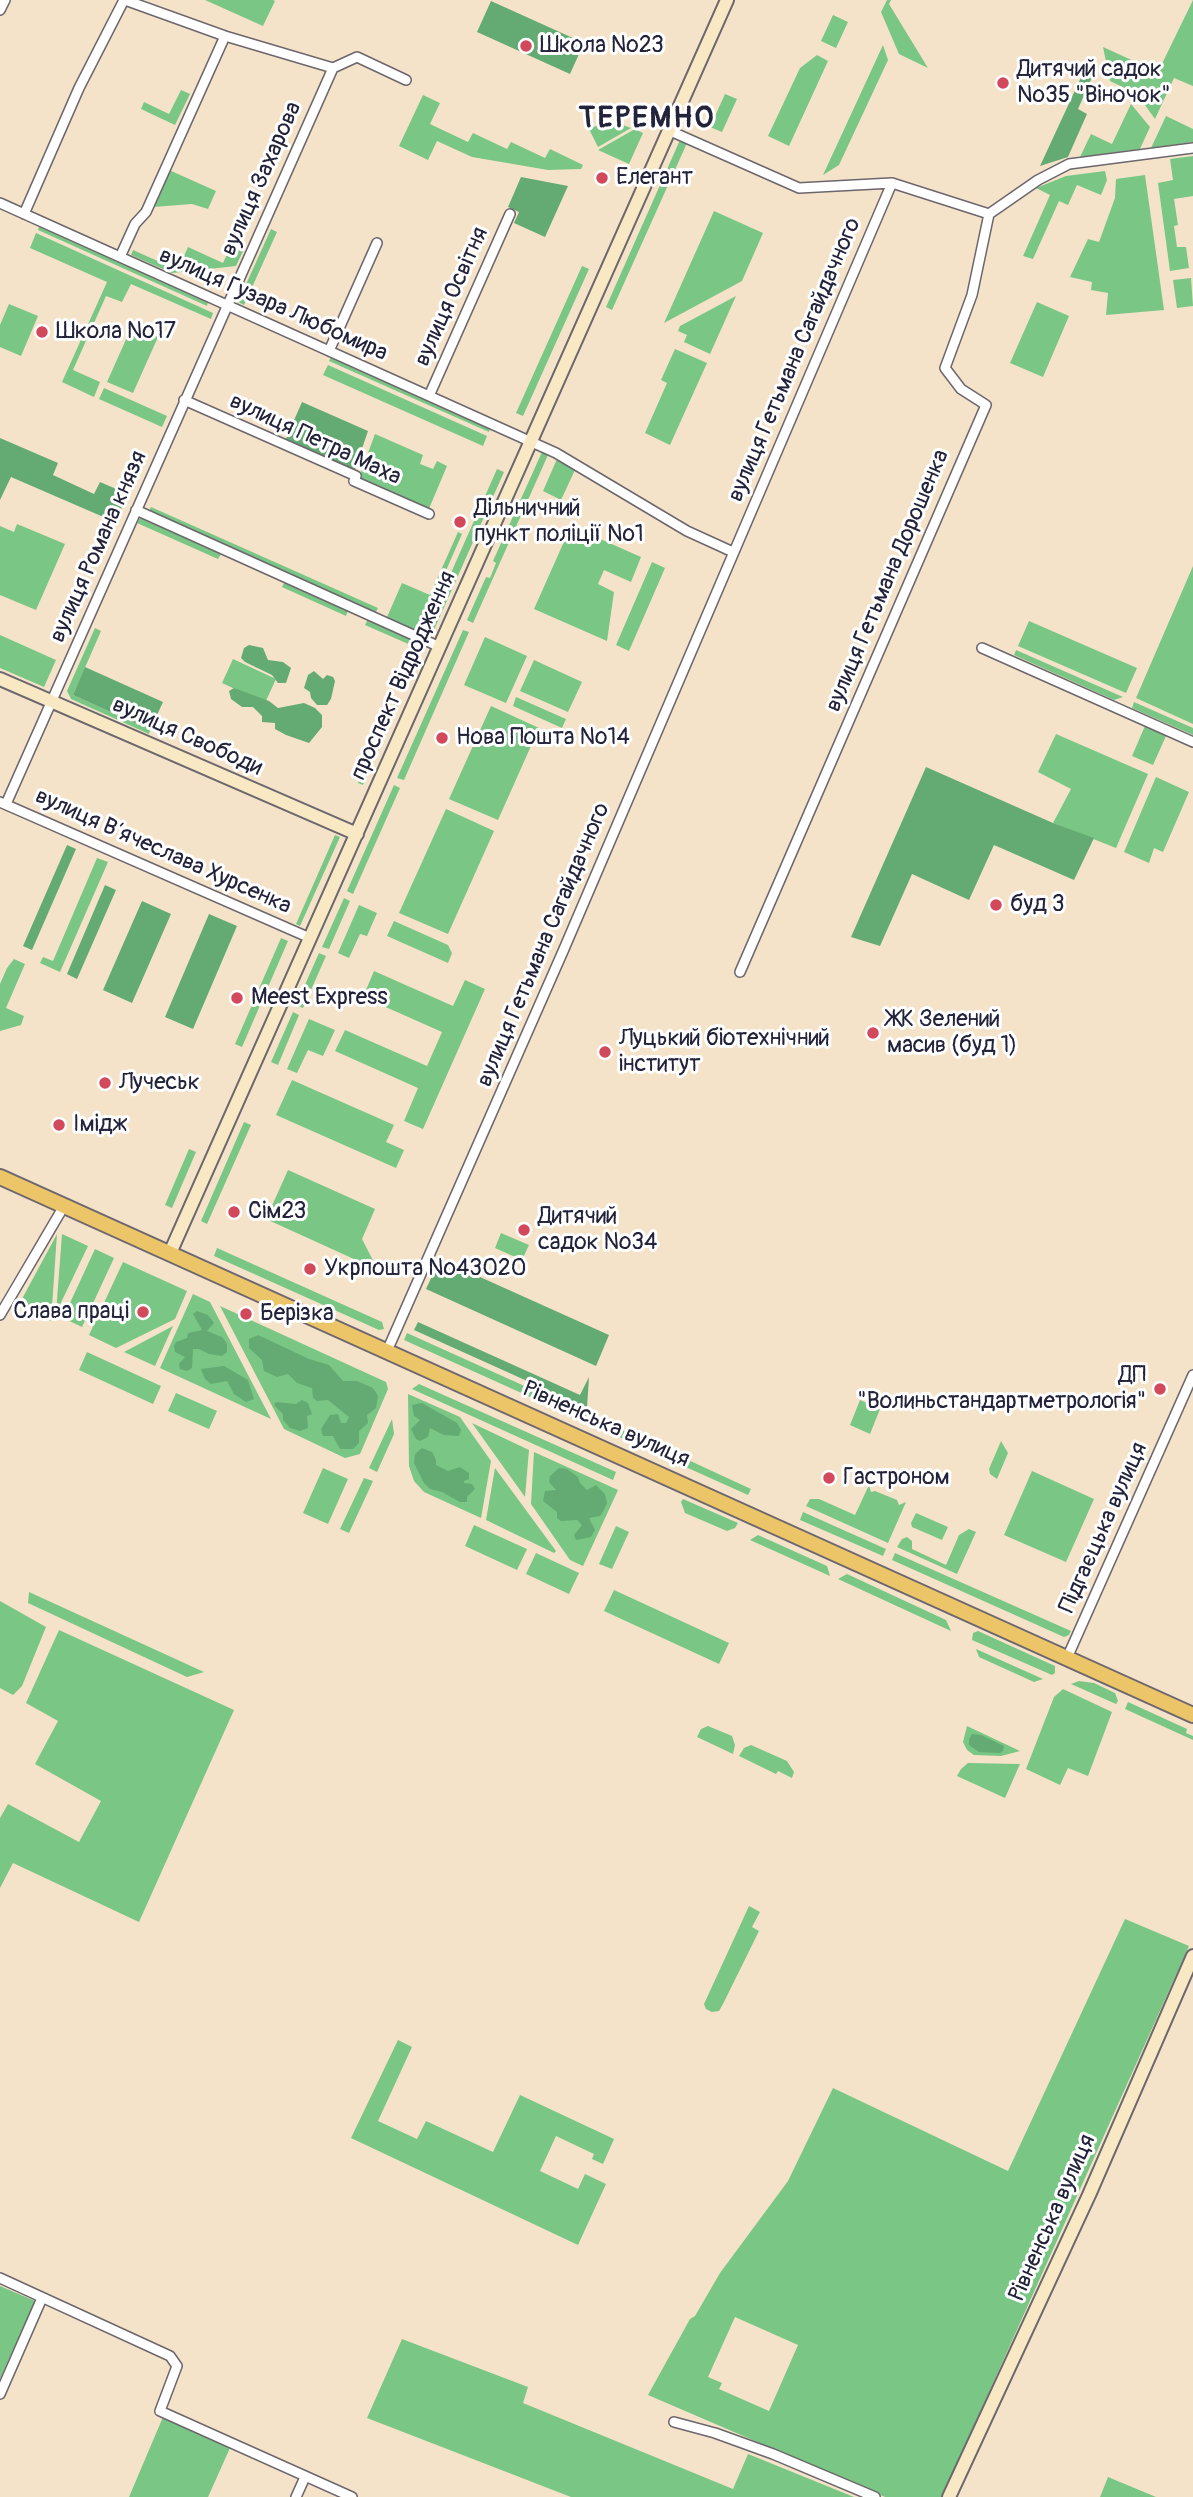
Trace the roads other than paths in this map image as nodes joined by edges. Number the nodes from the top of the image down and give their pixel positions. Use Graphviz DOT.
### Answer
graph roads {
  1 [pos="5,0"];
  2 [pos="125,0"];
  3 [pos="727,0"];
  4 [pos="0,10"];
  5 [pos="225,36"];
  6 [pos="333,68"];
  7 [pos="406,80"];
  8 [pos="668,130"];
  9 [pos="1193,148"];
  10 [pos="891,183"];
  11 [pos="0,203"];
  12 [pos="24,214"];
  13 [pos="989,214"];
  14 [pos="510,215"];
  15 [pos="377,243"];
  16 [pos="120,257"];
  17 [pos="227,305"];
  18 [pos="329,351"];
  19 [pos="429,396"];
  20 [pos="184,400"];
  21 [pos="531,442"];
  22 [pos="136,510"];
  23 [pos="429,514"];
  24 [pos="733,552"];
  25 [pos="440,647"];
  26 [pos="982,648"];
  27 [pos="0,678"];
  28 [pos="52,701"];
  29 [pos="1193,742"];
  30 [pos="3,803"];
  31 [pos="357,834"];
  32 [pos="310,939"];
  33 [pos="740,972"];
  34 [pos="0,1177"];
  35 [pos="64,1206"];
  36 [pos="170,1253"];
  37 [pos="0,1315"];
  38 [pos="387,1351"];
  39 [pos="1193,1375"];
  40 [pos="1068,1658"];
  41 [pos="1193,1715"];
  42 [pos="1193,1956"];
  43 [pos="0,2278"];
  44 [pos="41,2298"];
  45 [pos="0,2394"];
  46 [pos="674,2422"];
  47 [pos="304,2477"];
  48 [pos="296,2497"];
  49 [pos="352,2497"];
  50 [pos="874,2497"];
  51 [pos="949,2497"];
  1 -- 4 [label="street"];
  2 -- 5 [label="street"];
  2 -- 12 [label="street"];
  3 -- 8 [label="main road, проспект Відродження"];
  5 -- 6 [label="street"];
  5 -- 16 [label="street"];
  6 -- 7 [label="street"];
  6 -- 17 [label="street, вулиця Захарова"];
  8 -- 10 [label="street"];
  8 -- 21 [label="main road, проспект Відродження"];
  9 -- 13 [label="street"];
  10 -- 13 [label="street"];
  10 -- 24 [label="street, вулиця Гетьмана Сагайдачного"];
  11 -- 12 [label="street, вулиця Гузара Любомира"];
  12 -- 16 [label="street, вулиця Гузара Любомира"];
  13 -- 33 [label="street, вулиця Гетьмана Дорошенка"];
  14 -- 19 [label="street, вулиця Освітня"];
  15 -- 18 [label="street"];
  16 -- 17 [label="street, вулиця Гузара Любомира"];
  17 -- 18 [label="street, вулиця Гузара Любомира"];
  17 -- 20 [label="street, вулиця Романа князя"];
  18 -- 19 [label="street, вулиця Гузара Любомира"];
  19 -- 21 [label="street, вулиця Гузара Любомира"];
  20 -- 22 [label="street, вулиця Романа князя"];
  20 -- 23 [label="street, вулиця Петра Маха"];
  21 -- 24 [label="street"];
  21 -- 25 [label="main road, проспект Відродження"];
  22 -- 25 [label="street"];
  22 -- 28 [label="street, вулиця Романа князя"];
  24 -- 38 [label="street, вулиця Гетьмана Сагайдачного"];
  25 -- 31 [label="main road, проспект Відродження"];
  26 -- 29 [label="street"];
  27 -- 28 [label="main road, вулиця Свободи"];
  28 -- 30 [label="street, вулиця Романа князя"];
  28 -- 31 [label="main road, вулиця Свободи"];
  30 -- 32 [label="street, вулиця Вʼячеслава Хурсенка"];
  31 -- 32 [label="main road, проспект Відродження"];
  32 -- 36 [label="main road, проспект Відродження"];
  34 -- 35 [label="main road, Рівненська вулиця"];
  35 -- 36 [label="main road, Рівненська вулиця"];
  35 -- 37 [label="street"];
  36 -- 38 [label="main road, Рівненська вулиця"];
  38 -- 40 [label="main road, Рівненська вулиця"];
  39 -- 40 [label="street, Підгаєцька вулиця"];
  40 -- 41 [label="main road, Рівненська вулиця"];
  42 -- 51 [label="main road, Рівненська вулиця"];
  43 -- 44 [label="street"];
  44 -- 45 [label="street"];
  44 -- 47 [label="street"];
  46 -- 50 [label="street"];
  47 -- 48 [label="street"];
  47 -- 49 [label="street"];
}
